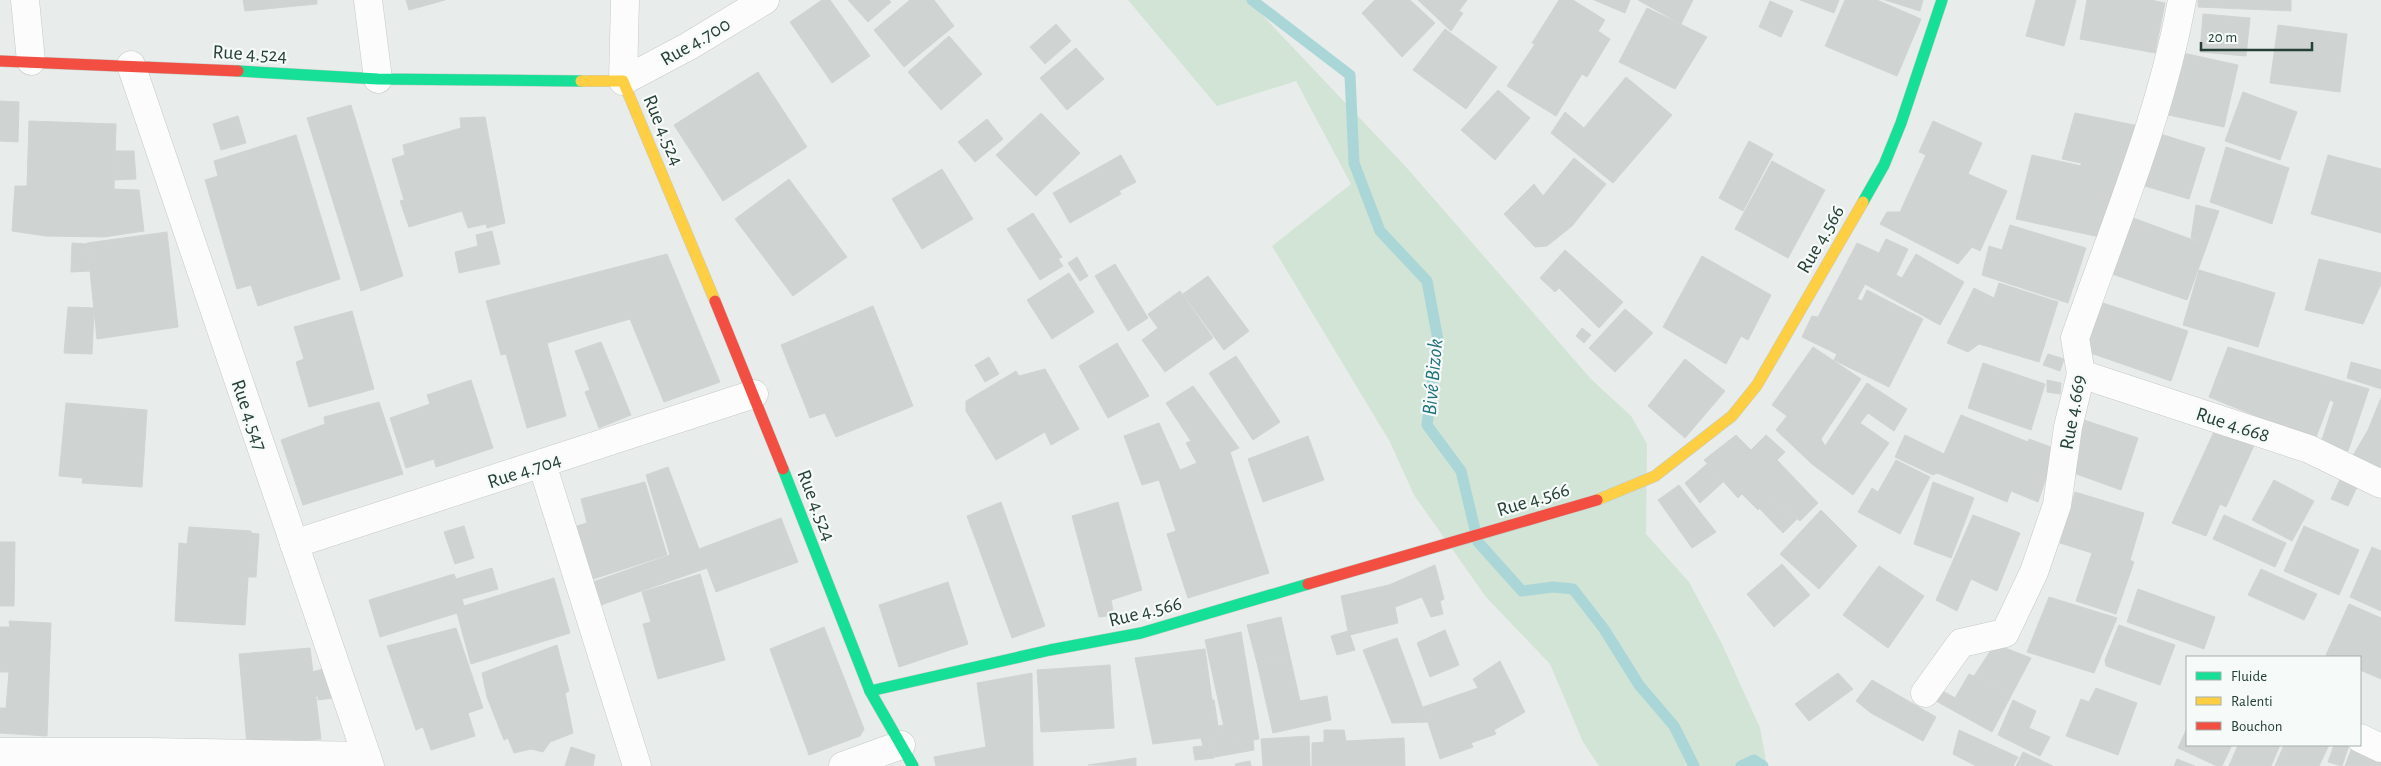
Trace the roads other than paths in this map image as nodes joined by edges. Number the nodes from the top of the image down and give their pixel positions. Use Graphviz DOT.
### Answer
graph roads {
  1 [pos="25,0"];
  2 [pos="368,0"];
  3 [pos="625,0"];
  4 [pos="765,0"];
  5 [pos="1942,0"];
  6 [pos="2182,0"];
  7 [pos="0,61"];
  8 [pos="31,61"];
  9 [pos="131,65"];
  10 [pos="378,79"];
  11 [pos="623,81"];
  12 [pos="2081,374"];
  13 [pos="754,394"];
  14 [pos="542,464"];
  15 [pos="2381,484"];
  16 [pos="294,544"];
  17 [pos="870,691"];
  18 [pos="1925,694"];
  19 [pos="2361,738"];
  20 [pos="2381,748"];
  21 [pos="0,752"];
  22 [pos="907,756"];
  23 [pos="368,761"];
  24 [pos="637,766"];
  25 [pos="843,766"];
  1 -- 8 [label="street"];
  2 -- 10 [label="street"];
  3 -- 11 [label="street"];
  4 -- 11 [label="street, Rue 4.700"];
  5 -- 17 [label="street, Rue 4.566"];
  6 -- 12 [label="street, Rue 4.669"];
  7 -- 8 [label="street, Rue 4.524"];
  8 -- 9 [label="street, Rue 4.524"];
  9 -- 10 [label="street, Rue 4.524"];
  9 -- 16 [label="street, Rue 4.547"];
  10 -- 11 [label="street, Rue 4.524"];
  11 -- 13 [label="street, Rue 4.524"];
  12 -- 15 [label="street, Rue 4.668"];
  12 -- 18 [label="street, Rue 4.669"];
  13 -- 14 [label="street, Rue 4.704"];
  13 -- 17 [label="street, Rue 4.524"];
  14 -- 16 [label="street, Rue 4.704"];
  14 -- 24 [label="street"];
  16 -- 23 [label="street, Rue 4.547"];
  17 -- 22 [label="street, Rue 4.524"];
  19 -- 20 [label="street"];
  21 -- 23 [label="street"];
  22 -- 25 [label="street"];
}
